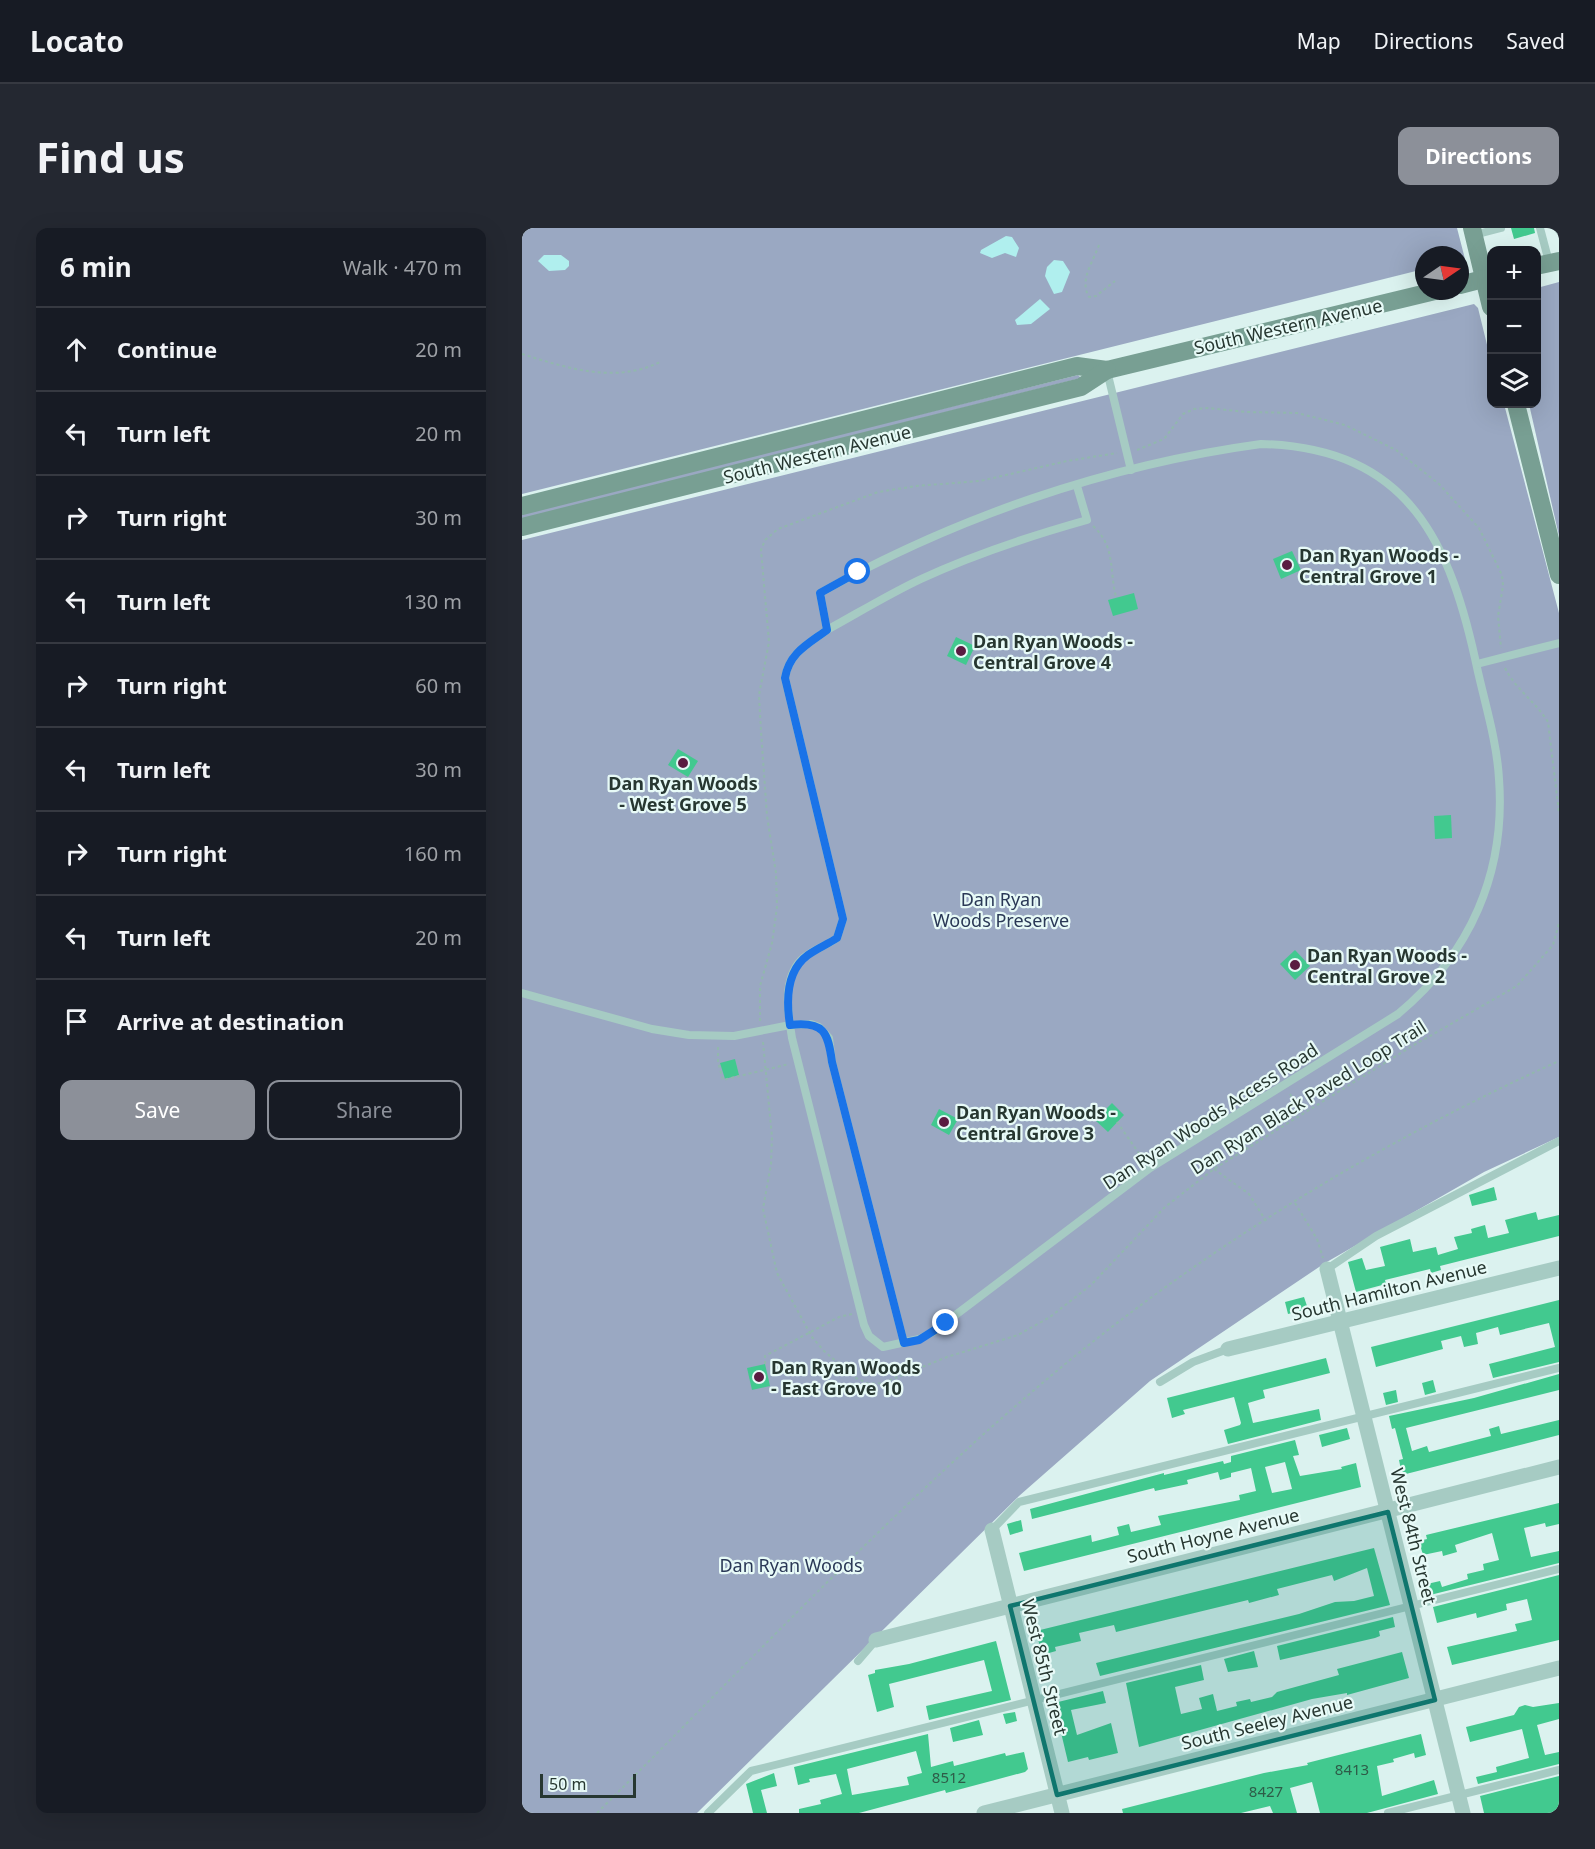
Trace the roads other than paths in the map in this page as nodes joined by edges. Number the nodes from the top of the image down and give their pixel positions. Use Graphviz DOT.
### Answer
graph roads {
  1 [pos="1501,228"];
  2 [pos="1540,228"];
  3 [pos="1473,231"];
  4 [pos="1548,264"];
  5 [pos="1487,275"];
  6 [pos="1487,278"];
  7 [pos="1469,283"];
  8 [pos="1415,296"];
  9 [pos="1107,370"];
  10 [pos="1517,408"];
  11 [pos="1131,470"];
  12 [pos="1077,486"];
  13 [pos="522,506"];
  14 [pos="522,527"];
  15 [pos="1559,575"];
  16 [pos="827,630"];
  17 [pos="1559,643"];
  18 [pos="1477,663"];
  19 [pos="522,993"];
  20 [pos="790,1025"];
  21 [pos="1559,1141"];
  22 [pos="1559,1268"];
  23 [pos="1327,1269"];
  24 [pos="1340,1322"];
  25 [pos="904,1343"];
  26 [pos="1227,1349"];
  27 [pos="1559,1368"];
  28 [pos="1160,1382"];
  29 [pos="1364,1417"];
  30 [pos="1559,1467"];
  31 [pos="1388,1512"];
  32 [pos="992,1530"];
  33 [pos="1559,1569"];
  34 [pos="1010,1606"];
  35 [pos="1411,1606"];
  36 [pos="876,1640"];
  37 [pos="858,1661"];
  38 [pos="1559,1668"];
  39 [pos="1033,1700"];
  40 [pos="1435,1700"];
  41 [pos="1559,1770"];
  42 [pos="1057,1795"];
  43 [pos="1458,1796"];
  44 [pos="708,1813"];
  45 [pos="984,1813"];
  46 [pos="1062,1813"];
  47 [pos="1388,1813"];
  48 [pos="1463,1813"];
  1 -- 3 [label="lane"];
  2 -- 4 [label="lane"];
  3 -- 5 [label="main road"];
  6 -- 7 [label="main road"];
  8 -- 9 [label="main road, South Western Avenue"];
  9 -- 11 [label="lane"];
  9 -- 13 [label="main road, South Western Avenue"];
  9 -- 14 [label="main road, South Western Avenue"];
  10 -- 15 [label="main road"];
  11 -- 12 [label="lane, Dan Ryan Woods Access Road"];
  11 -- 18 [label="lane, Dan Ryan Woods Access Road"];
  12 -- 16 [label="lane, Dan Ryan Woods Access Road"];
  12 -- 16 [label="lane"];
  16 -- 20 [label="lane, Dan Ryan Woods Access Road"];
  17 -- 18 [label="lane"];
  18 -- 25 [label="lane, Dan Ryan Woods Access Road"];
  19 -- 20 [label="lane"];
  20 -- 25 [label="lane"];
  20 -- 25 [label="lane, Dan Ryan Woods Access Road"];
  21 -- 23 [label="lane"];
  22 -- 24 [label="street, South Hamilton Avenue"];
  23 -- 24 [label="street, West 84th Street"];
  24 -- 26 [label="street, South Hamilton Avenue"];
  24 -- 29 [label="street, West 84th Street"];
  26 -- 28 [label="lane"];
  27 -- 29 [label="lane"];
  29 -- 31 [label="street, West 84th Street"];
  29 -- 32 [label="lane"];
  30 -- 31 [label="street, South Hoyne Avenue"];
  31 -- 34 [label="street, South Hoyne Avenue"];
  31 -- 35 [label="street, West 84th Street"];
  32 -- 34 [label="street, West 85th Street"];
  33 -- 35 [label="lane"];
  34 -- 36 [label="street, South Hoyne Avenue"];
  34 -- 39 [label="street, West 85th Street"];
  35 -- 39 [label="lane"];
  35 -- 40 [label="street, West 84th Street"];
  36 -- 37 [label="lane"];
  38 -- 40 [label="street, South Seeley Avenue"];
  39 -- 42 [label="street, West 85th Street"];
  39 -- 44 [label="lane"];
  40 -- 42 [label="street, South Seeley Avenue"];
  40 -- 43 [label="street, West 84th Street"];
  41 -- 43 [label="lane"];
  42 -- 45 [label="street, South Seeley Avenue"];
  42 -- 46 [label="street, West 85th Street"];
  43 -- 47 [label="lane"];
  43 -- 48 [label="street, West 84th Street"];
}
